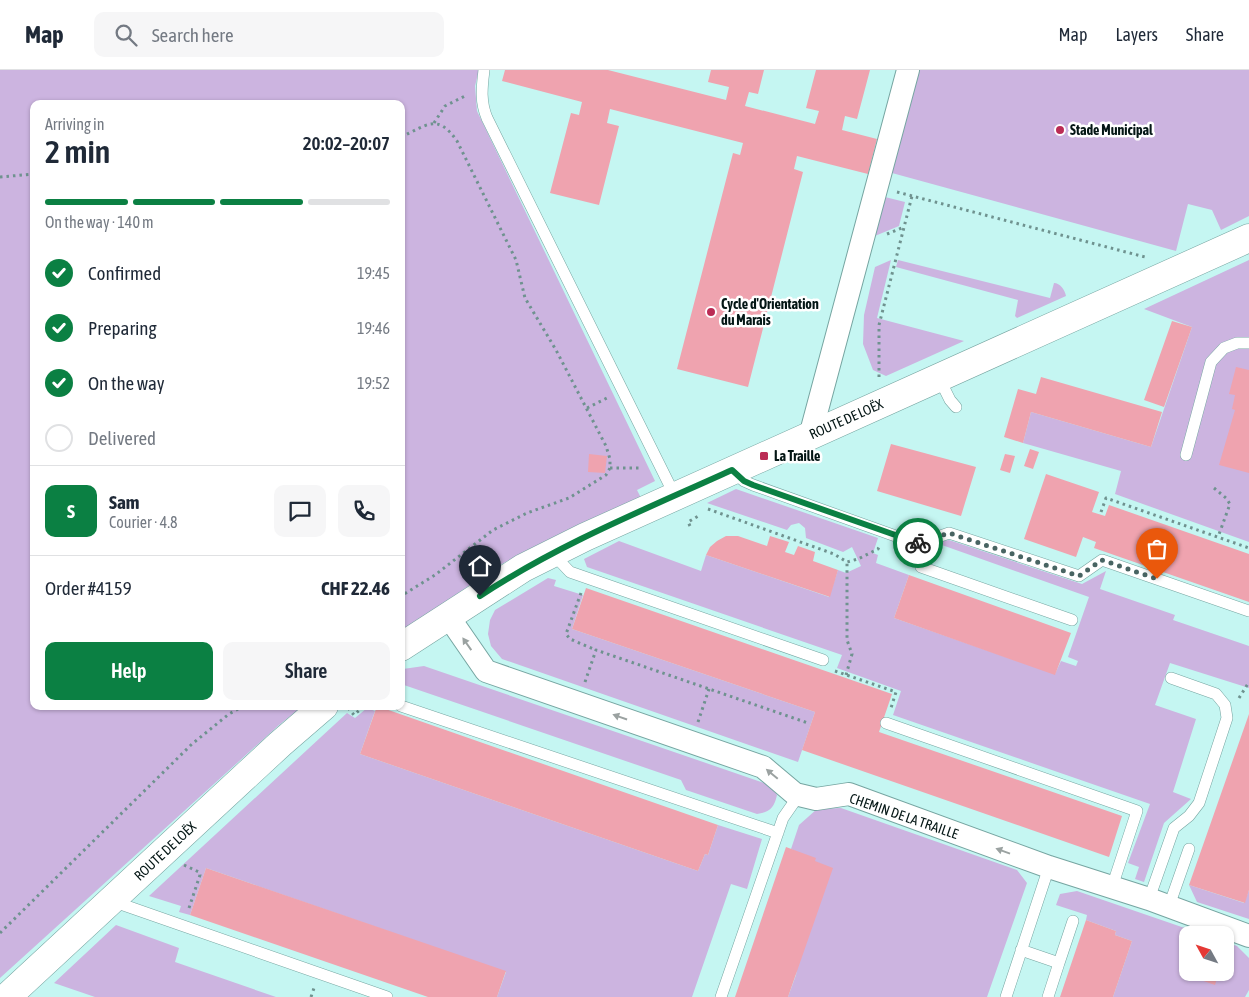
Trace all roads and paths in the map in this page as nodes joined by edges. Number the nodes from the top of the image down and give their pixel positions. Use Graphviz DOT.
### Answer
graph roads {
  1 [pos="484,70"];
  2 [pos="908,70"];
  3 [pos="482,89"];
  4 [pos="434,122"];
  5 [pos="405,135"];
  6 [pos="30,174"];
  7 [pos="0,177"];
  8 [pos="903,194"];
  9 [pos="912,196"];
  10 [pos="1249,238"];
  11 [pos="1150,258"];
  12 [pos="1249,343"];
  13 [pos="939,378"];
  14 [pos="881,385"];
  15 [pos="622,391"];
  16 [pos="956,407"];
  17 [pos="587,408"];
  18 [pos="810,436"];
  19 [pos="1186,455"];
  20 [pos="660,466"];
  21 [pos="610,468"];
  22 [pos="732,470"];
  23 [pos="1214,488"];
  24 [pos="675,496"];
  25 [pos="702,507"];
  26 [pos="710,510"];
  27 [pos="1101,512"];
  28 [pos="690,526"];
  29 [pos="884,532"];
  30 [pos="1218,537"];
  31 [pos="918,544"];
  32 [pos="1249,548"];
  33 [pos="552,553"];
  34 [pos="847,562"];
  35 [pos="405,594"];
  36 [pos="577,602"];
  37 [pos="1249,611"];
  38 [pos="448,616"];
  39 [pos="1072,620"];
  40 [pos="405,644"];
  41 [pos="596,650"];
  42 [pos="823,660"];
  43 [pos="833,670"];
  44 [pos="846,675"];
  45 [pos="1171,678"];
  46 [pos="709,689"];
  47 [pos="578,703"];
  48 [pos="405,707"];
  49 [pos="236,710"];
  50 [pos="331,710"];
  51 [pos="344,710"];
  52 [pos="359,710"];
  53 [pos="886,723"];
  54 [pos="808,724"];
  55 [pos="691,742"];
  56 [pos="799,795"];
  57 [pos="778,832"];
  58 [pos="1190,849"];
  59 [pos="1049,867"];
  60 [pos="189,868"];
  61 [pos="1112,887"];
  62 [pos="110,901"];
  63 [pos="1159,902"];
  64 [pos="1073,920"];
  65 [pos="183,926"];
  66 [pos="0,933"];
  67 [pos="1249,936"];
  68 [pos="1021,950"];
  69 [pos="1059,963"];
  70 [pos="6,997"];
  71 [pos="387,997"];
  72 [pos="720,997"];
  73 [pos="1006,997"];
  74 [pos="1048,997"];
  1 -- 3 [label="lane"];
  2 -- 18 [label="street"];
  3 -- 4 [label="path"];
  3 -- 15 [label="lane"];
  4 -- 5 [label="path"];
  4 -- 17 [label="path"];
  6 -- 7 [label="path"];
  8 -- 9 [label="path"];
  9 -- 11 [label="path"];
  9 -- 14 [label="path"];
  10 -- 13 [label="street, ROUTE DE LOËX"];
  12 -- 19 [label="lane"];
  13 -- 16 [label="lane"];
  13 -- 18 [label="street, ROUTE DE LOËX"];
  15 -- 17 [label="path"];
  15 -- 20 [label="lane"];
  17 -- 21 [label="path"];
  18 -- 22 [label="street, ROUTE DE LOËX"];
  20 -- 21 [label="path"];
  20 -- 24 [label="lane"];
  21 -- 35 [label="path"];
  22 -- 24 [label="street, ROUTE DE LOËX"];
  22 -- 29 [label="lane"];
  23 -- 30 [label="path"];
  24 -- 33 [label="street, ROUTE DE LOËX"];
  25 -- 26 [label="path"];
  26 -- 28 [label="path"];
  26 -- 34 [label="path"];
  27 -- 30 [label="path"];
  29 -- 31 [label="lane"];
  29 -- 34 [label="path"];
  30 -- 32 [label="path"];
  31 -- 37 [label="lane"];
  31 -- 39 [label="lane"];
  33 -- 38 [label="street, ROUTE DE LOËX"];
  33 -- 42 [label="lane"];
  34 -- 44 [label="path"];
  36 -- 41 [label="path"];
  38 -- 40 [label="street, ROUTE DE LOËX"];
  47 -- 38 [label="street, CHEMIN DE LA TRAILLE, one-way"];
  41 -- 46 [label="path"];
  41 -- 47 [label="path"];
  43 -- 44 [label="path"];
  44 -- 53 [label="path"];
  45 -- 63 [label="lane"];
  46 -- 54 [label="path"];
  46 -- 55 [label="path"];
  55 -- 47 [label="street, CHEMIN DE LA TRAILLE, one-way"];
  48 -- 57 [label="lane"];
  49 -- 66 [label="path"];
  50 -- 62 [label="street, ROUTE DE LOËX"];
  51 -- 52 [label="path"];
  53 -- 61 [label="lane"];
  56 -- 55 [label="street, CHEMIN DE LA TRAILLE, one-way"];
  56 -- 57 [label="lane"];
  59 -- 56 [label="street, CHEMIN DE LA TRAILLE, one-way"];
  57 -- 72 [label="lane"];
  58 -- 63 [label="lane"];
  59 -- 61 [label="street, CHEMIN DE LA TRAILLE"];
  59 -- 68 [label="lane"];
  60 -- 65 [label="path"];
  61 -- 63 [label="street, CHEMIN DE LA TRAILLE"];
  62 -- 65 [label="lane"];
  62 -- 70 [label="street, ROUTE DE LOËX"];
  63 -- 67 [label="street, CHEMIN DE LA TRAILLE"];
  64 -- 69 [label="lane"];
  65 -- 71 [label="lane"];
  68 -- 69 [label="lane"];
  68 -- 73 [label="lane"];
  69 -- 74 [label="lane"];
}
